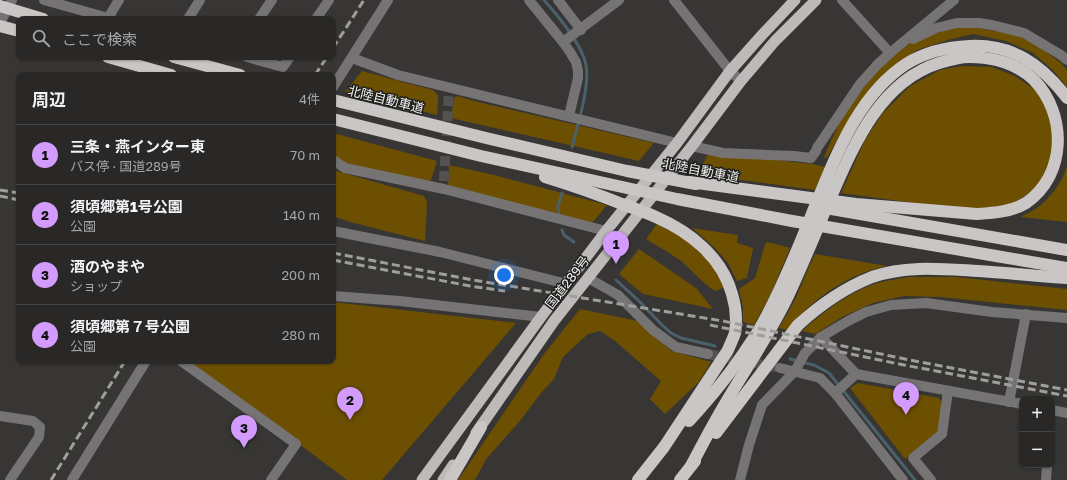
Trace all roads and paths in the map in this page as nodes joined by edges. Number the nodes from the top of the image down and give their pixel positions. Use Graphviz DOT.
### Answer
graph roads {
  1 [pos="12,0"];
  2 [pos="44,0"];
  3 [pos="119,0"];
  4 [pos="200,0"];
  5 [pos="272,0"];
  6 [pos="329,0"];
  7 [pos="388,0"];
  8 [pos="529,0"];
  9 [pos="558,0"];
  10 [pos="619,0"];
  11 [pos="674,0"];
  12 [pos="795,0"];
  13 [pos="816,0"];
  14 [pos="842,0"];
  15 [pos="954,0"];
  16 [pos="0,6"];
  17 [pos="33,16"];
  18 [pos="103,16"];
  19 [pos="111,16"];
  20 [pos="190,16"];
  21 [pos="261,16"];
  22 [pos="318,16"];
  23 [pos="0,24"];
  24 [pos="16,30"];
  25 [pos="572,36"];
  26 [pos="894,50"];
  27 [pos="352,58"];
  28 [pos="118,60"];
  29 [pos="185,60"];
  30 [pos="258,60"];
  31 [pos="288,60"];
  32 [pos="1067,60"];
  33 [pos="730,71"];
  34 [pos="160,72"];
  35 [pos="229,72"];
  36 [pos="741,81"];
  37 [pos="336,82"];
  38 [pos="1067,98"];
  39 [pos="336,101"];
  40 [pos="572,117"];
  41 [pos="337,120"];
  42 [pos="676,143"];
  43 [pos="692,146"];
  44 [pos="336,162"];
  45 [pos="855,208"];
  46 [pos="606,231"];
  47 [pos="336,232"];
  48 [pos="1067,250"];
  49 [pos="1067,268"];
  50 [pos="588,278"];
  51 [pos="1067,278"];
  52 [pos="567,284"];
  53 [pos="336,296"];
  54 [pos="1026,314"];
  55 [pos="541,317"];
  56 [pos="1067,318"];
  57 [pos="821,337"];
  58 [pos="708,354"];
  59 [pos="144,364"];
  60 [pos="184,364"];
  61 [pos="780,368"];
  62 [pos="796,370"];
  63 [pos="856,374"];
  64 [pos="948,391"];
  65 [pos="836,392"];
  66 [pos="1009,402"];
  67 [pos="1019,404"];
  68 [pos="1055,410"];
  69 [pos="1067,412"];
  70 [pos="0,416"];
  71 [pos="481,427"];
  72 [pos="664,447"];
  73 [pos="691,466"];
  74 [pos="1047,468"];
  75 [pos="10,480"];
  76 [pos="72,480"];
  77 [pos="271,480"];
  78 [pos="422,480"];
  79 [pos="443,480"];
  80 [pos="450,480"];
  81 [pos="638,480"];
  82 [pos="680,480"];
  83 [pos="740,480"];
  84 [pos="903,480"];
  85 [pos="931,480"];
  86 [pos="1046,480"];
  1 -- 23 [label="street"];
  2 -- 18 [label="street"];
  3 -- 19 [label="street"];
  4 -- 20 [label="street"];
  5 -- 21 [label="street"];
  6 -- 22 [label="street"];
  7 -- 27 [label="street"];
  8 -- 25 [label="street"];
  9 -- 25 [label="street"];
  10 -- 25 [label="street"];
  11 -- 33 [label="street"];
  12 -- 33 [label="highway, 国道289号"];
  13 -- 36 [label="highway, 国道289号"];
  14 -- 26 [label="street"];
  15 -- 26 [label="street"];
  16 -- 17 [label="highway"];
  23 -- 24 [label="highway"];
  25 -- 40 [label="street"];
  26 -- 32 [label="street"];
  26 -- 43 [label="street"];
  27 -- 37 [label="street"];
  27 -- 40 [label="street"];
  28 -- 34 [label="highway"];
  29 -- 35 [label="highway"];
  30 -- 31 [label="street"];
  33 -- 36 [label="street"];
  33 -- 42 [label="highway, 国道289号"];
  36 -- 43 [label="highway, 国道289号"];
  38 -- 72 [label="highway"];
  39 -- 45 [label="highway, 北陸自動車道"];
  40 -- 42 [label="street"];
  41 -- 49 [label="highway"];
  41 -- 72 [label="highway"];
  42 -- 46 [label="highway, 国道289号"];
  43 -- 50 [label="highway, 国道289号"];
  44 -- 46 [label="street"];
  45 -- 48 [label="highway"];
  45 -- 73 [label="highway"];
  46 -- 52 [label="highway, 国道289号"];
  47 -- 52 [label="street"];
  50 -- 58 [label="street"];
  50 -- 71 [label="highway, 国道289号"];
  51 -- 73 [label="highway"];
  52 -- 55 [label="highway, 国道289号"];
  53 -- 55 [label="street"];
  54 -- 56 [label="street"];
  54 -- 57 [label="street"];
  54 -- 66 [label="street"];
  55 -- 78 [label="highway, 国道289号"];
  57 -- 62 [label="street"];
  57 -- 63 [label="street"];
  59 -- 76 [label="street"];
  60 -- 77 [label="street"];
  61 -- 62 [label="street"];
  62 -- 65 [label="street"];
  62 -- 83 [label="street"];
  63 -- 64 [label="street"];
  63 -- 65 [label="street"];
  64 -- 66 [label="street"];
  64 -- 85 [label="street"];
  65 -- 84 [label="street"];
  66 -- 67 [label="street"];
  68 -- 69 [label="street"];
  70 -- 75 [label="street"];
  71 -- 79 [label="highway, 国道289号"];
  71 -- 80 [label="highway"];
  72 -- 81 [label="highway"];
  73 -- 82 [label="highway"];
  74 -- 86 [label="street"];
}
